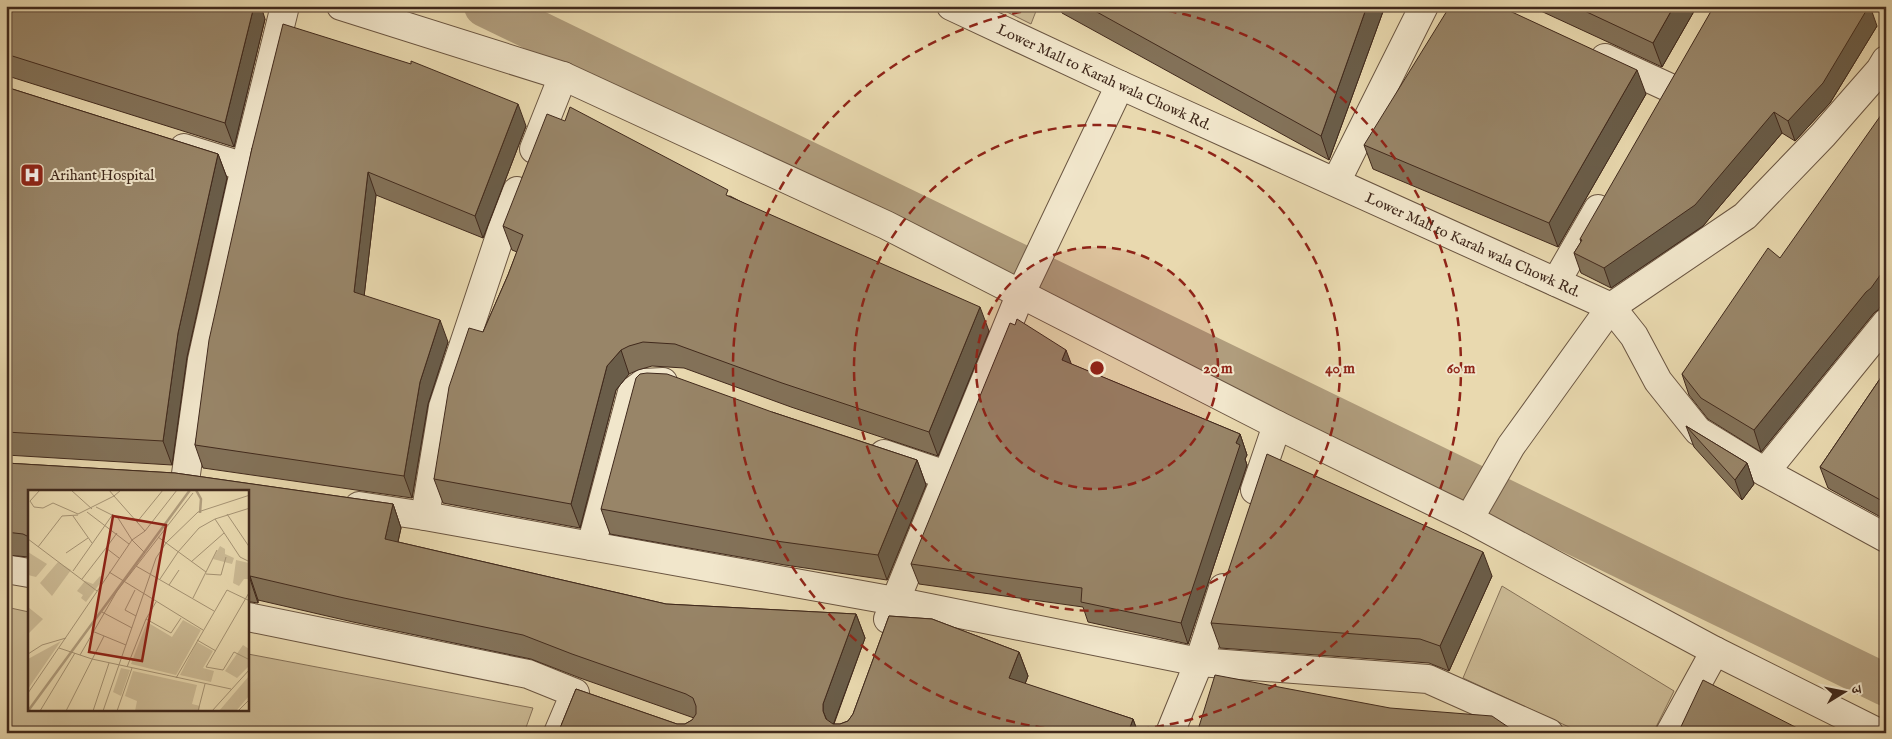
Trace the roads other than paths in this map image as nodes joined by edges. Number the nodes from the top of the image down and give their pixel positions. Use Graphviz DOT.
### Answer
graph roads {
  1 [pos="285,6"];
  2 [pos="342,6"];
  3 [pos="951,6"];
  4 [pos="1424,6"];
  5 [pos="1580,47"];
  6 [pos="1886,60"];
  7 [pos="1682,63"];
  8 [pos="563,76"];
  9 [pos="1120,85"];
  10 [pos="1668,87"];
  11 [pos="1654,113"];
  12 [pos="163,141"];
  13 [pos="246,167"];
  14 [pos="1336,182"];
  15 [pos="1609,189"];
  16 [pos="1556,282"];
  17 [pos="1021,293"];
  18 [pos="1610,307"];
  19 [pos="1881,338"];
  20 [pos="688,386"];
  21 [pos="1277,425"];
  22 [pos="862,447"];
  23 [pos="1765,472"];
  24 [pos="946,475"];
  25 [pos="156,480"];
  26 [pos="338,503"];
  27 [pos="1249,511"];
  28 [pos="424,516"];
  29 [pos="1469,519"];
  30 [pos="1886,538"];
  31 [pos="591,546"];
  32 [pos="1230,567"];
  33 [pos="6,569"];
  34 [pos="28,573"];
  35 [pos="895,601"];
  36 [pos="249,617"];
  37 [pos="879,645"];
  38 [pos="1715,650"];
  39 [pos="1199,662"];
  40 [pos="575,693"];
  41 [pos="601,702"];
  42 [pos="558,733"];
  43 [pos="1170,733"];
  44 [pos="1549,733"];
  45 [pos="1670,733"];
  46 [pos="1879,733"];
  1 -- 13 [label="street"];
  2 -- 8 [label="street"];
  3 -- 9 [label="street, Lower Mall to Karah wala Chowk Rd."];
  4 -- 14 [label="street"];
  5 -- 10 [label="street"];
  6 -- 18 [label="street"];
  7 -- 10 [label="street"];
  8 -- 17 [label="street"];
  8 -- 28 [label="street"];
  9 -- 14 [label="street, Lower Mall to Karah wala Chowk Rd."];
  9 -- 17 [label="street"];
  10 -- 11 [label="street"];
  12 -- 13 [label="street"];
  13 -- 25 [label="street"];
  14 -- 16 [label="street, Lower Mall to Karah wala Chowk Rd."];
  15 -- 16 [label="street"];
  16 -- 18 [label="street, Lower Mall to Karah wala Chowk Rd."];
  17 -- 21 [label="street"];
  17 -- 24 [label="street"];
  18 -- 23 [label="street, Lower Mall to Karah wala Chowk Rd."];
  18 -- 29 [label="street"];
  19 -- 23 [label="street"];
  20 -- 31 [label="street"];
  21 -- 27 [label="street"];
  21 -- 29 [label="street"];
  22 -- 24 [label="street"];
  23 -- 30 [label="street, Lower Mall to Karah wala Chowk Rd."];
  24 -- 35 [label="street"];
  26 -- 28 [label="street"];
  28 -- 31 [label="street"];
  29 -- 38 [label="street"];
  31 -- 35 [label="street"];
  32 -- 39 [label="street"];
  33 -- 34 [label="street"];
  35 -- 37 [label="street"];
  35 -- 39 [label="street"];
  36 -- 40 [label="street"];
  38 -- 45 [label="street"];
  38 -- 46 [label="street"];
  39 -- 43 [label="street"];
  39 -- 44 [label="street"];
  40 -- 41 [label="street"];
  40 -- 42 [label="street"];
}
